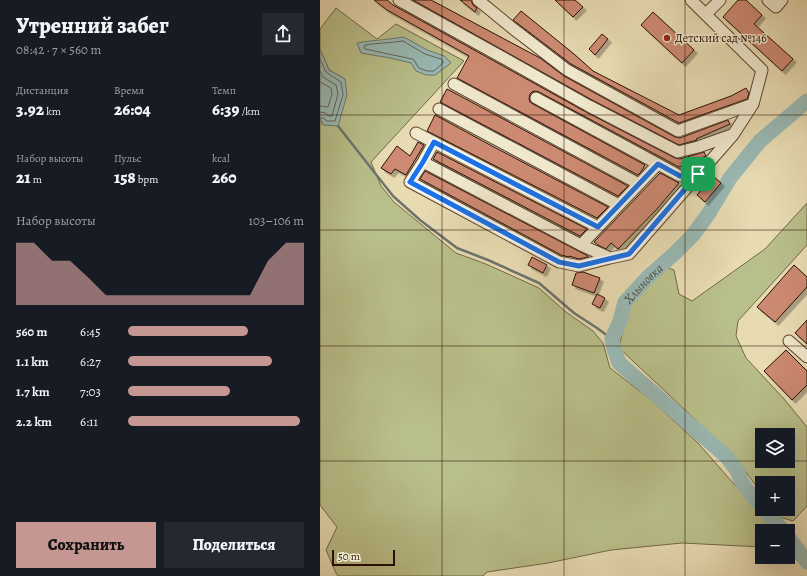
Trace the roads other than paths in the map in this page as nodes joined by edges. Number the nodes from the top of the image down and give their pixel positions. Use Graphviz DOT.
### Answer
graph roads {
  1 [pos="399,0"];
  2 [pos="478,0"];
  3 [pos="691,0"];
  4 [pos="720,0"];
  5 [pos="768,0"];
  6 [pos="782,0"];
  7 [pos="706,14"];
  8 [pos="454,84"];
  9 [pos="536,98"];
  10 [pos="753,104"];
  11 [pos="439,109"];
  12 [pos="416,133"];
  13 [pos="733,135"];
  14 [pos="434,142"];
  15 [pos="423,162"];
  16 [pos="658,164"];
  17 [pos="698,174"];
  18 [pos="639,184"];
  19 [pos="619,205"];
  20 [pos="598,227"];
  21 [pos="581,245"];
  22 [pos="610,258"];
  23 [pos="789,341"];
  24 [pos="807,357"];
  1 -- 13 [label="street"];
  2 -- 10 [label="street"];
  3 -- 7 [label="street"];
  4 -- 7 [label="street"];
  5 -- 6 [label="street"];
  7 -- 10 [label="street"];
  8 -- 18 [label="street"];
  9 -- 16 [label="street"];
  10 -- 13 [label="street"];
  11 -- 19 [label="street"];
  12 -- 14 [label="street"];
  13 -- 17 [label="street"];
  14 -- 15 [label="street"];
  14 -- 20 [label="street"];
  15 -- 21 [label="street"];
  15 -- 22 [label="street"];
  16 -- 17 [label="street"];
  16 -- 18 [label="street"];
  17 -- 22 [label="street"];
  18 -- 19 [label="street"];
  19 -- 20 [label="street"];
  20 -- 21 [label="street"];
  21 -- 22 [label="street"];
  23 -- 24 [label="street"];
}
